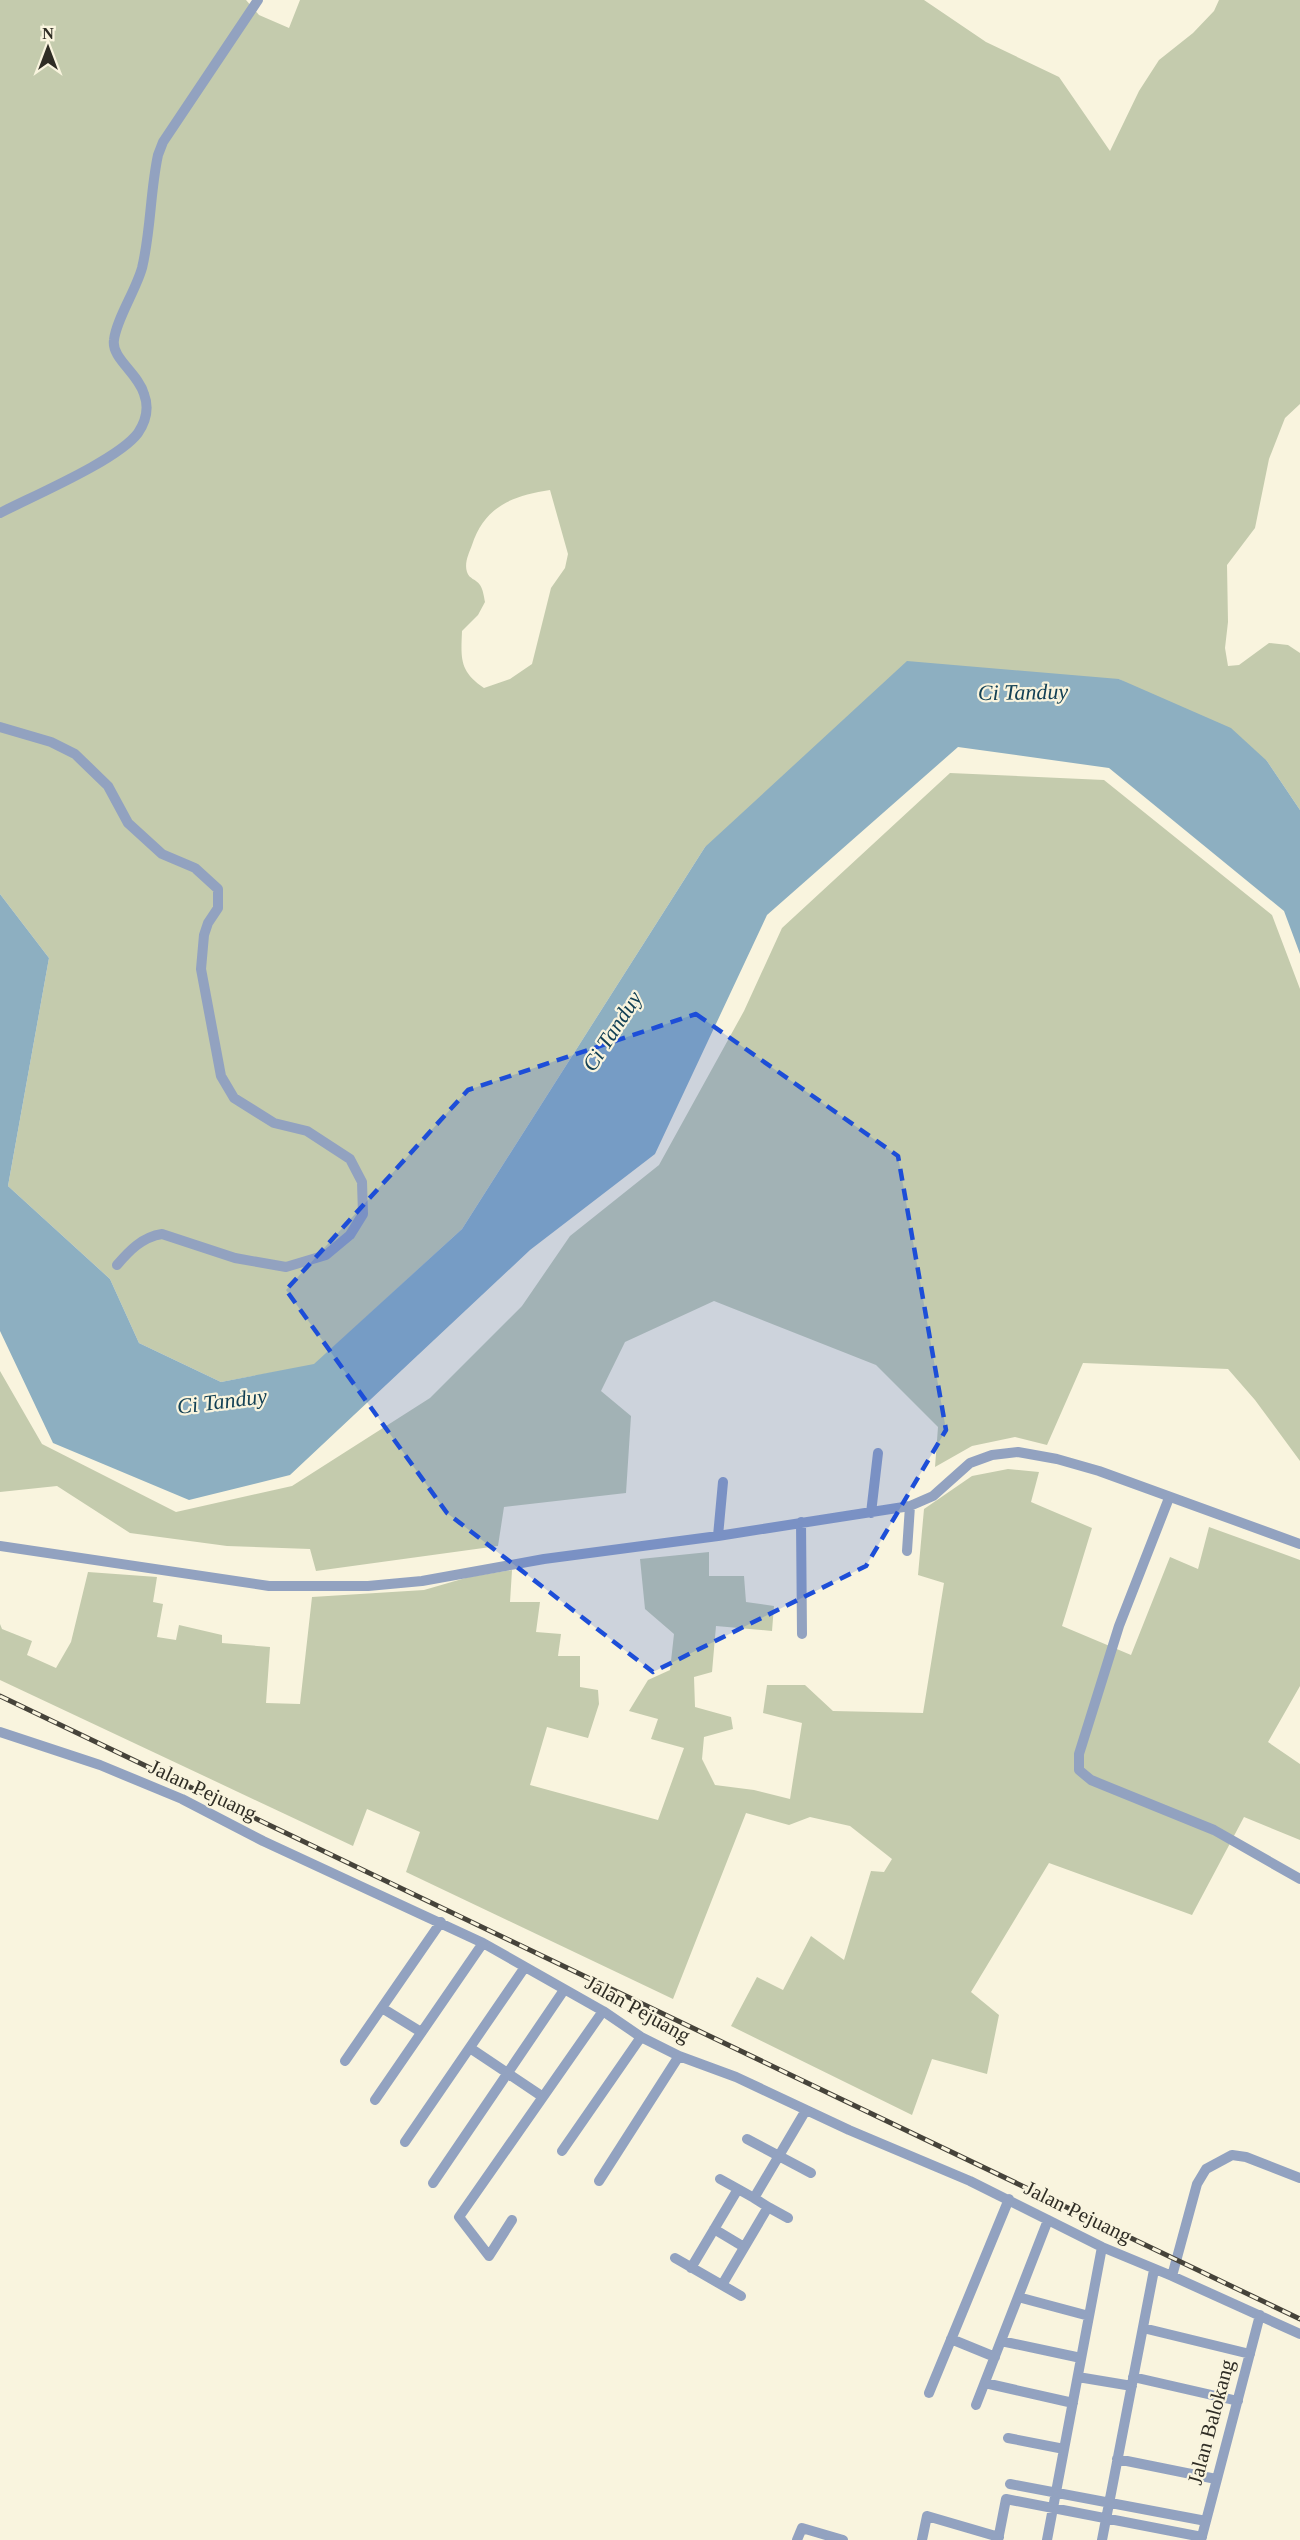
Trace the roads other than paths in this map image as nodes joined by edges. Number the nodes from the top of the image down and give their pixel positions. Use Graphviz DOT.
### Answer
graph roads {
  1 [pos="258,0"];
  2 [pos="0,513"];
  3 [pos="0,727"];
  4 [pos="117,1265"];
  5 [pos="878,1453"];
  6 [pos="723,1482"];
  7 [pos="1169,1498"];
  8 [pos="910,1506"];
  9 [pos="871,1514"];
  10 [pos="801,1522"];
  11 [pos="718,1536"];
  12 [pos="1300,1544"];
  13 [pos="0,1546"];
  14 [pos="907,1551"];
  15 [pos="802,1634"];
  16 [pos="0,1732"];
  17 [pos="1300,1879"];
  18 [pos="441,1922"];
  19 [pos="483,1943"];
  20 [pos="525,1967"];
  21 [pos="564,1990"];
  22 [pos="382,2008"];
  23 [pos="603,2011"];
  24 [pos="421,2032"];
  25 [pos="641,2037"];
  26 [pos="470,2048"];
  27 [pos="679,2056"];
  28 [pos="345,2061"];
  29 [pos="506,2073"];
  30 [pos="543,2097"];
  31 [pos="375,2100"];
  32 [pos="806,2110"];
  33 [pos="747,2139"];
  34 [pos="405,2142"];
  35 [pos="562,2151"];
  36 [pos="779,2156"];
  37 [pos="812,2173"];
  38 [pos="1300,2178"];
  39 [pos="720,2179"];
  40 [pos="598,2181"];
  41 [pos="433,2183"];
  42 [pos="738,2189"];
  43 [pos="754,2198"];
  44 [pos="1009,2199"];
  45 [pos="768,2207"];
  46 [pos="788,2218"];
  47 [pos="512,2220"];
  48 [pos="1048,2220"];
  49 [pos="714,2229"];
  50 [pos="744,2247"];
  51 [pos="1102,2247"];
  52 [pos="675,2258"];
  53 [pos="692,2268"];
  54 [pos="1154,2270"];
  55 [pos="1172,2276"];
  56 [pos="722,2285"];
  57 [pos="741,2296"];
  58 [pos="1018,2297"];
  59 [pos="1260,2315"];
  60 [pos="1089,2316"];
  61 [pos="1143,2328"];
  62 [pos="1300,2334"];
  63 [pos="951,2339"];
  64 [pos="1001,2341"];
  65 [pos="1250,2354"];
  66 [pos="994,2357"];
  67 [pos="1081,2358"];
  68 [pos="1078,2377"];
  69 [pos="1132,2381"];
  70 [pos="985,2383"];
  71 [pos="929,2393"];
  72 [pos="1238,2401"];
  73 [pos="1073,2403"];
  74 [pos="976,2406"];
  75 [pos="1008,2438"];
  76 [pos="1064,2449"];
  77 [pos="1117,2459"];
  78 [pos="1216,2480"];
  79 [pos="1010,2484"];
  80 [pos="1056,2493"];
  81 [pos="1109,2503"];
  82 [pos="1053,2508"];
  83 [pos="1106,2518"];
  84 [pos="1206,2521"];
  85 [pos="998,2538"];
  86 [pos="1202,2538"];
  87 [pos="797,2540"];
  88 [pos="843,2540"];
  89 [pos="922,2540"];
  90 [pos="1047,2540"];
  91 [pos="1102,2540"];
  1 -- 2 [label="street"];
  3 -- 4 [label="street"];
  5 -- 9 [label="street"];
  6 -- 11 [label="street"];
  7 -- 8 [label="street"];
  7 -- 12 [label="street"];
  7 -- 17 [label="street"];
  8 -- 9 [label="street"];
  8 -- 14 [label="street"];
  9 -- 10 [label="street"];
  10 -- 11 [label="street"];
  10 -- 15 [label="street"];
  11 -- 13 [label="street"];
  16 -- 18 [label="street, Jalan Pejuang"];
  18 -- 19 [label="street, Jalan Pejuang"];
  18 -- 22 [label="street"];
  19 -- 20 [label="street, Jalan Pejuang"];
  19 -- 24 [label="street"];
  20 -- 21 [label="street, Jalan Pejuang"];
  20 -- 26 [label="street"];
  21 -- 23 [label="street, Jalan Pejuang"];
  21 -- 29 [label="street"];
  22 -- 24 [label="street"];
  22 -- 28 [label="street"];
  23 -- 25 [label="street, Jalan Pejuang"];
  23 -- 30 [label="street"];
  24 -- 31 [label="street"];
  25 -- 27 [label="street, Jalan Pejuang"];
  25 -- 35 [label="street"];
  26 -- 29 [label="street"];
  26 -- 34 [label="street"];
  27 -- 32 [label="street, Jalan Pejuang"];
  27 -- 40 [label="street"];
  29 -- 30 [label="street"];
  29 -- 41 [label="street"];
  30 -- 47 [label="street"];
  32 -- 36 [label="street"];
  32 -- 44 [label="street, Jalan Pejuang"];
  33 -- 36 [label="street"];
  36 -- 37 [label="street"];
  36 -- 43 [label="street"];
  38 -- 55 [label="street"];
  39 -- 42 [label="street"];
  42 -- 43 [label="street"];
  42 -- 49 [label="street"];
  43 -- 45 [label="street"];
  44 -- 48 [label="street, Jalan Pejuang"];
  44 -- 63 [label="street"];
  45 -- 46 [label="street"];
  45 -- 50 [label="street"];
  48 -- 51 [label="street, Jalan Pejuang"];
  48 -- 58 [label="street"];
  49 -- 50 [label="street"];
  49 -- 53 [label="street"];
  50 -- 56 [label="street"];
  51 -- 54 [label="street, Jalan Pejuang"];
  51 -- 60 [label="street"];
  52 -- 53 [label="street"];
  53 -- 56 [label="street"];
  54 -- 55 [label="street, Jalan Pejuang"];
  54 -- 61 [label="street"];
  55 -- 59 [label="street, Jalan Pejuang"];
  56 -- 57 [label="street"];
  58 -- 60 [label="street"];
  58 -- 64 [label="street"];
  59 -- 62 [label="street, Jalan Pejuang"];
  59 -- 65 [label="street, Jalan Balokang"];
  60 -- 67 [label="street"];
  61 -- 65 [label="street"];
  61 -- 69 [label="street"];
  63 -- 66 [label="street"];
  63 -- 71 [label="street"];
  64 -- 66 [label="street"];
  64 -- 67 [label="street"];
  65 -- 72 [label="street, Jalan Balokang"];
  66 -- 70 [label="street"];
  67 -- 68 [label="street"];
  68 -- 69 [label="street"];
  68 -- 73 [label="street"];
  69 -- 72 [label="street"];
  69 -- 77 [label="street"];
  70 -- 73 [label="street"];
  70 -- 74 [label="street"];
  72 -- 78 [label="street, Jalan Balokang"];
  73 -- 76 [label="street"];
  75 -- 76 [label="street"];
  76 -- 80 [label="street"];
  77 -- 78 [label="street"];
  77 -- 81 [label="street"];
  78 -- 84 [label="street, Jalan Balokang"];
  79 -- 80 [label="street"];
  80 -- 81 [label="street"];
  80 -- 82 [label="street"];
  81 -- 83 [label="street"];
  81 -- 84 [label="street"];
  82 -- 83 [label="street"];
  82 -- 85 [label="street"];
  82 -- 90 [label="street"];
  83 -- 86 [label="street"];
  83 -- 91 [label="street"];
  84 -- 86 [label="street, Jalan Balokang"];
  85 -- 89 [label="street"];
  87 -- 88 [label="street"];
}
